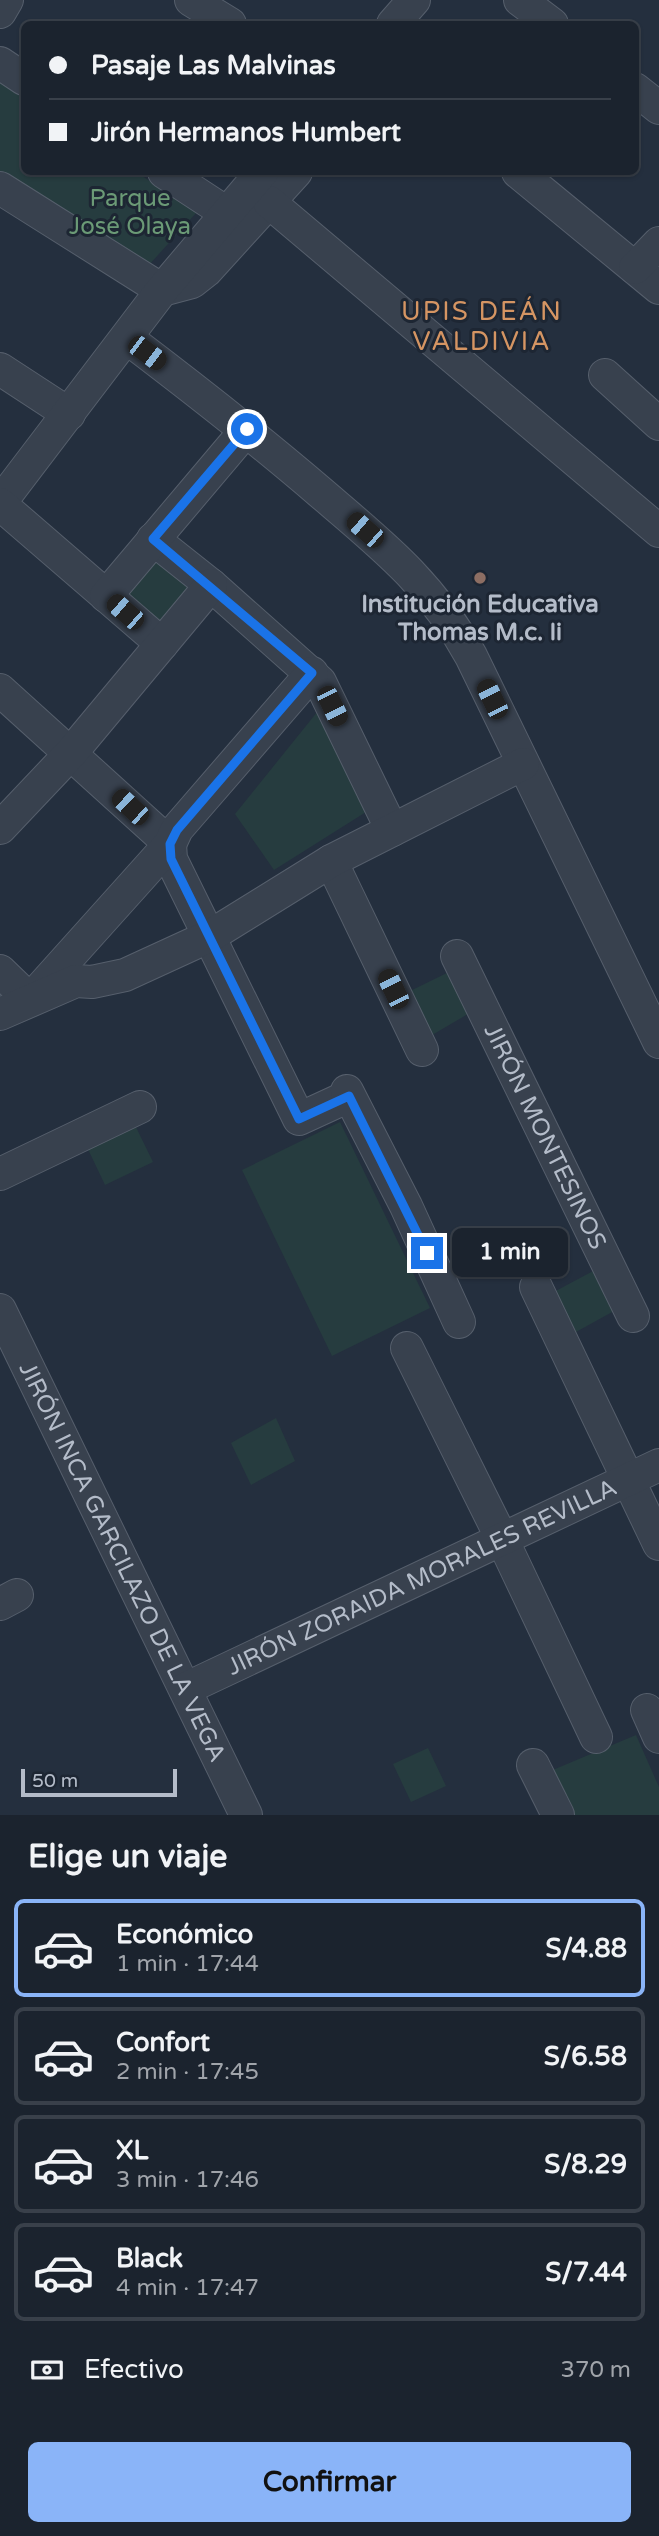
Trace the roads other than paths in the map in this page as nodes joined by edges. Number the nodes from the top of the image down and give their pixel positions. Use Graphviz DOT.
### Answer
graph roads {
  1 [pos="7,0"];
  2 [pos="191,0"];
  3 [pos="414,0"];
  4 [pos="520,0"];
  5 [pos="0,12"];
  6 [pos="225,21"];
  7 [pos="396,21"];
  8 [pos="548,21"];
  9 [pos="0,63"];
  10 [pos="21,77"];
  11 [pos="639,92"];
  12 [pos="659,108"];
  13 [pos="168,175"];
  14 [pos="259,175"];
  15 [pos="293,175"];
  16 [pos="522,175"];
  17 [pos="0,188"];
  18 [pos="269,202"];
  19 [pos="225,212"];
  20 [pos="659,243"];
  21 [pos="635,268"];
  22 [pos="659,288"];
  23 [pos="162,290"];
  24 [pos="127,338"];
  25 [pos="0,369"];
  26 [pos="605,375"];
  27 [pos="69,414"];
  28 [pos="659,424"];
  29 [pos="247,429"];
  30 [pos="0,504"];
  31 [pos="657,525"];
  32 [pos="153,539"];
  33 [pos="211,585"];
  34 [pos="106,596"];
  35 [pos="162,644"];
  36 [pos="312,673"];
  37 [pos="0,690"];
  38 [pos="71,753"];
  39 [pos="523,764"];
  40 [pos="0,828"];
  41 [pos="392,830"];
  42 [pos="170,844"];
  43 [pos="331,861"];
  44 [pos="210,936"];
  45 [pos="457,956"];
  46 [pos="0,971"];
  47 [pos="30,999"];
  48 [pos="0,1014"];
  49 [pos="659,1042"];
  50 [pos="422,1050"];
  51 [pos="140,1107"];
  52 [pos="0,1174"];
  53 [pos="536,1287"];
  54 [pos="0,1310"];
  55 [pos="633,1316"];
  56 [pos="459,1322"];
  57 [pos="407,1348"];
  58 [pos="659,1465"];
  59 [pos="629,1480"];
  60 [pos="502,1539"];
  61 [pos="659,1544"];
  62 [pos="185,1689"];
  63 [pos="596,1737"];
  64 [pos="533,1765"];
  65 [pos="246,1815"];
  66 [pos="558,1815"];
  1 -- 5 [label="street"];
  2 -- 6 [label="street"];
  3 -- 7 [label="street"];
  4 -- 8 [label="street"];
  9 -- 10 [label="street"];
  11 -- 12 [label="street"];
  13 -- 19 [label="street"];
  14 -- 19 [label="street"];
  15 -- 18 [label="street"];
  16 -- 21 [label="street"];
  17 -- 23 [label="street"];
  18 -- 23 [label="street"];
  18 -- 31 [label="street"];
  19 -- 23 [label="street"];
  20 -- 21 [label="street"];
  21 -- 22 [label="street"];
  23 -- 24 [label="street"];
  24 -- 27 [label="street"];
  24 -- 29 [label="street"];
  25 -- 27 [label="street"];
  26 -- 28 [label="street"];
  27 -- 30 [label="street"];
  29 -- 32 [label="street"];
  29 -- 39 [label="street"];
  30 -- 34 [label="street"];
  32 -- 33 [label="street"];
  32 -- 34 [label="street"];
  33 -- 35 [label="street"];
  33 -- 36 [label="street"];
  34 -- 35 [label="street"];
  35 -- 38 [label="street"];
  36 -- 41 [label="street"];
  36 -- 42 [label="street"];
  37 -- 38 [label="street"];
  38 -- 40 [label="street"];
  38 -- 42 [label="street"];
  39 -- 41 [label="street"];
  39 -- 49 [label="street"];
  41 -- 43 [label="street"];
  42 -- 44 [label="street"];
  42 -- 47 [label="street"];
  43 -- 44 [label="street"];
  43 -- 50 [label="street"];
  44 -- 47 [label="street"];
  44 -- 56 [label="street"];
  45 -- 55 [label="street, JIRÓN MONTESINOS"];
  46 -- 47 [label="street"];
  47 -- 48 [label="street"];
  51 -- 52 [label="street"];
  53 -- 59 [label="street"];
  54 -- 62 [label="street, JIRÓN INCA GARCILAZO DE LA VEGA"];
  57 -- 60 [label="street"];
  58 -- 59 [label="street, JIRÓN ZORAIDA MORALES REVILLA"];
  59 -- 60 [label="street, JIRÓN ZORAIDA MORALES REVILLA"];
  59 -- 61 [label="street"];
  60 -- 62 [label="street, JIRÓN ZORAIDA MORALES REVILLA"];
  60 -- 63 [label="street"];
  62 -- 65 [label="street, JIRÓN INCA GARCILAZO DE LA VEGA"];
  64 -- 66 [label="street"];
}
